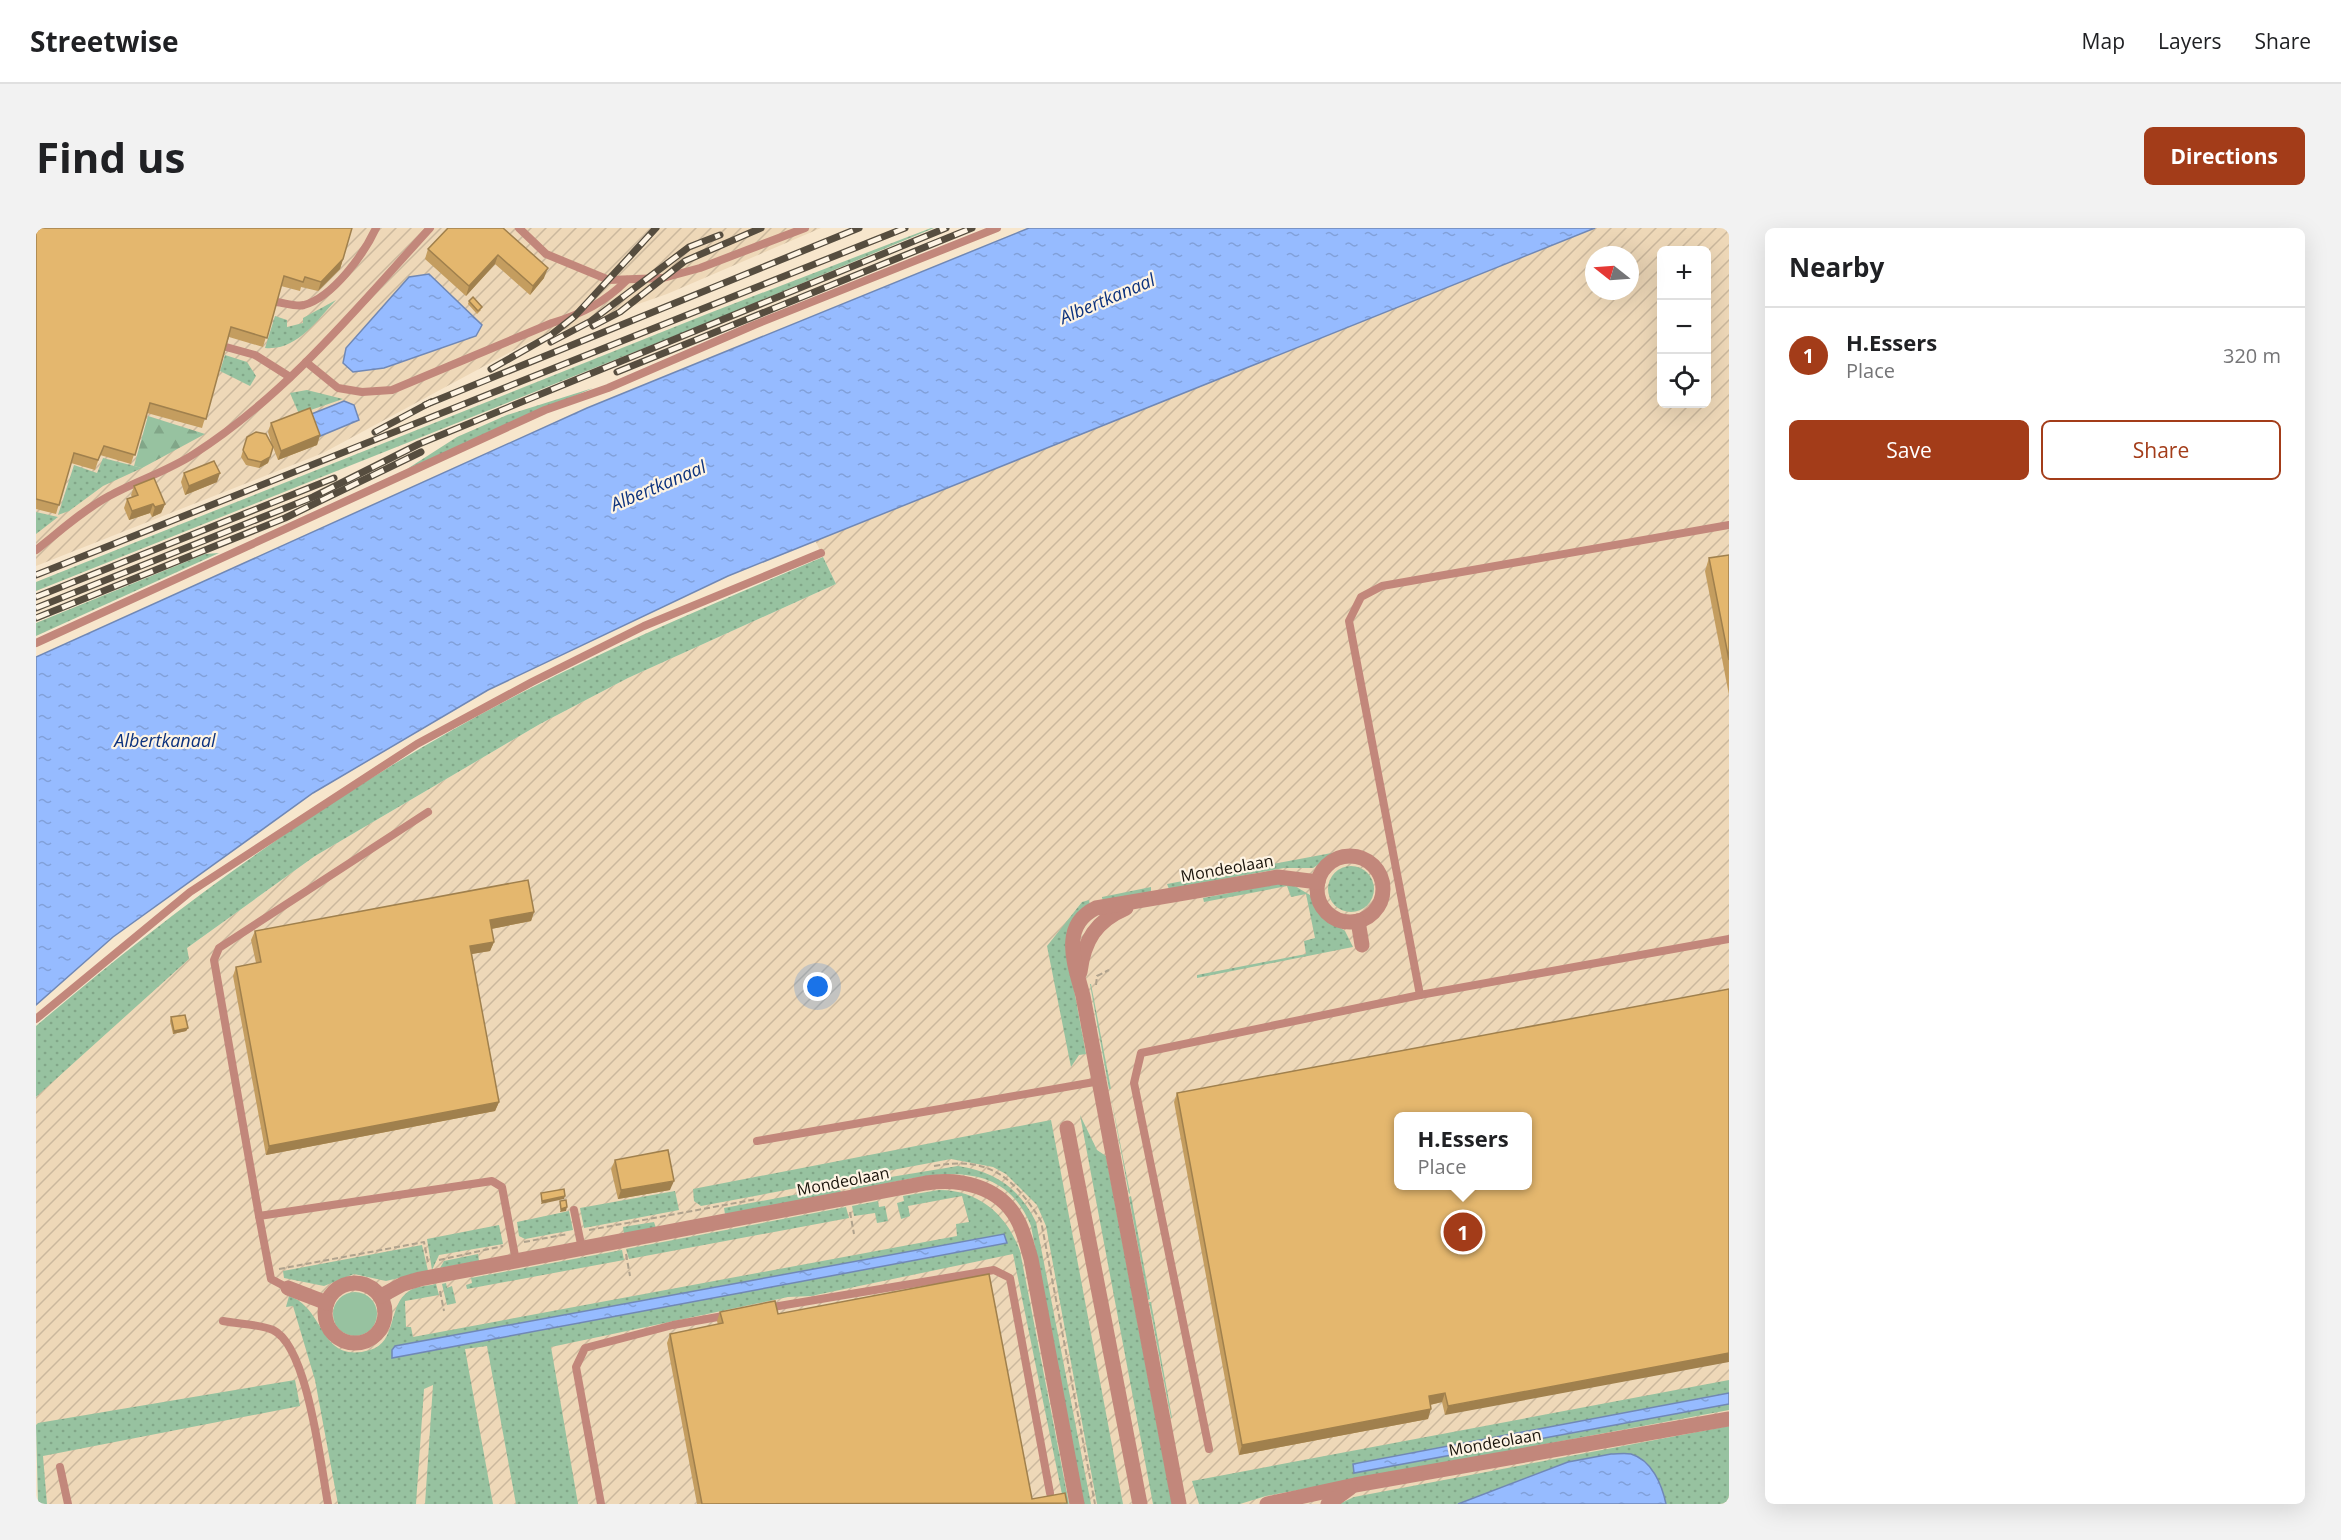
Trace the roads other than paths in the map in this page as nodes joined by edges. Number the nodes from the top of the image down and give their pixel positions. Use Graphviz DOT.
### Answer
graph roads {
  1 [pos="376,228"];
  2 [pos="430,228"];
  3 [pos="519,228"];
  4 [pos="805,228"];
  5 [pos="997,228"];
  6 [pos="627,280"];
  7 [pos="276,302"];
  8 [pos="226,347"];
  9 [pos="306,362"];
  10 [pos="290,377"];
  11 [pos="1729,525"];
  12 [pos="36,550"];
  13 [pos="821,553"];
  14 [pos="36,643"];
  15 [pos="428,812"];
  16 [pos="1318,882"];
  17 [pos="1358,921"];
  18 [pos="1729,939"];
  19 [pos="1362,945"];
  20 [pos="1420,995"];
  21 [pos="36,1019"];
  22 [pos="1100,1081"];
  23 [pos="1067,1128"];
  24 [pos="757,1141"];
  25 [pos="574,1210"];
  26 [pos="259,1216"];
  27 [pos="582,1248"];
  28 [pos="516,1261"];
  29 [pos="288,1287"];
  30 [pos="381,1296"];
  31 [pos="327,1303"];
  32 [pos="753,1311"];
  33 [pos="742,1313"];
  34 [pos="223,1321"];
  35 [pos="1729,1419"];
  36 [pos="1209,1449"];
  37 [pos="60,1467"];
  38 [pos="1355,1485"];
  39 [pos="1050,1493"];
  40 [pos="68,1504"];
  41 [pos="328,1504"];
  42 [pos="601,1504"];
  43 [pos="1077,1504"];
  44 [pos="1140,1504"];
  45 [pos="1179,1504"];
  46 [pos="1267,1504"];
  47 [pos="1328,1504"];
  1 -- 7 [label="lane"];
  2 -- 9 [label="lane"];
  3 -- 6 [label="lane"];
  4 -- 6 [label="lane"];
  5 -- 14 [label="lane"];
  6 -- 9 [label="lane"];
  8 -- 10 [label="lane"];
  9 -- 10 [label="lane"];
  10 -- 12 [label="lane"];
  11 -- 20 [label="lane"];
  13 -- 21 [label="lane"];
  15 -- 26 [label="lane"];
  16 -- 17 [label="street"];
  16 -- 17 [label="street"];
  16 -- 22 [label="street, Mondeolaan"];
  17 -- 19 [label="street"];
  18 -- 20 [label="lane"];
  20 -- 36 [label="lane"];
  22 -- 24 [label="lane"];
  22 -- 45 [label="street"];
  23 -- 44 [label="street"];
  25 -- 27 [label="lane"];
  26 -- 28 [label="lane"];
  26 -- 29 [label="lane"];
  27 -- 28 [label="street, Mondeolaan"];
  27 -- 43 [label="street, Mondeolaan"];
  28 -- 30 [label="street, Mondeolaan"];
  29 -- 31 [label="street"];
  30 -- 31 [label="street"];
  30 -- 31 [label="street"];
  32 -- 39 [label="lane"];
  33 -- 42 [label="lane"];
  34 -- 41 [label="lane"];
  35 -- 38 [label="street, Mondeolaan"];
  37 -- 40 [label="lane"];
  38 -- 46 [label="street, Mondeolaan"];
  38 -- 47 [label="street"];
}
